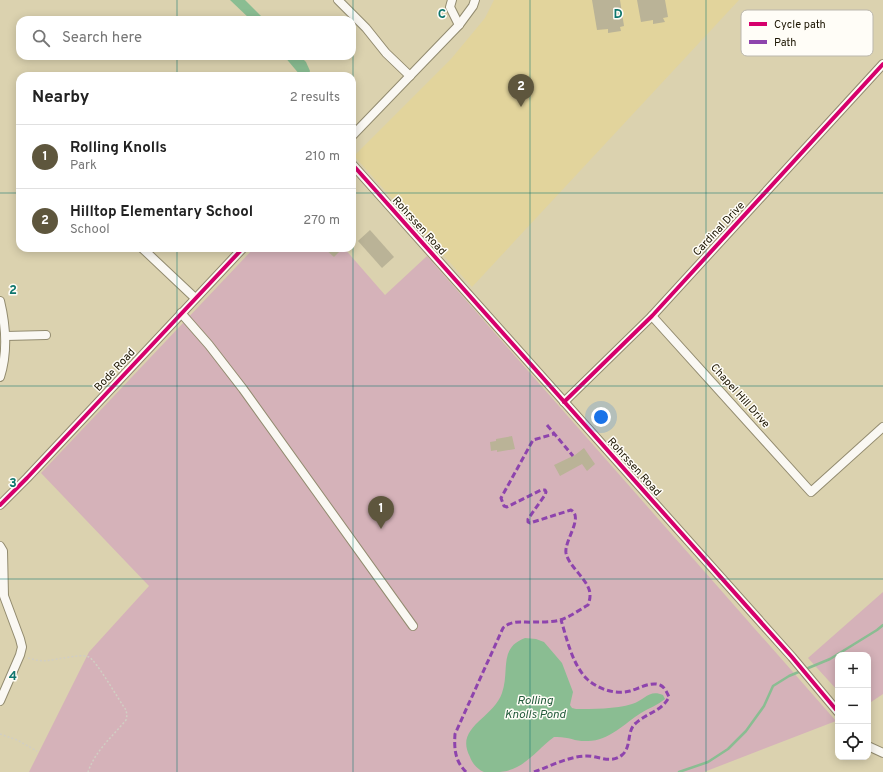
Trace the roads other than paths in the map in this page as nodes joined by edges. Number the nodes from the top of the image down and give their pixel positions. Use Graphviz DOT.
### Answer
graph roads {
  1 [pos="338,0"];
  2 [pos="452,0"];
  3 [pos="475,0"];
  4 [pos="354,16"];
  5 [pos="356,18"];
  6 [pos="459,25"];
  7 [pos="883,64"];
  8 [pos="410,76"];
  9 [pos="356,132"];
  10 [pos="356,168"];
  11 [pos="146,252"];
  12 [pos="239,252"];
  13 [pos="195,298"];
  14 [pos="0,301"];
  15 [pos="181,313"];
  16 [pos="652,316"];
  17 [pos="46,335"];
  18 [pos="6,336"];
  19 [pos="0,377"];
  20 [pos="564,402"];
  21 [pos="883,427"];
  22 [pos="0,505"];
  23 [pos="0,546"];
  24 [pos="413,626"];
  25 [pos="0,701"];
  26 [pos="835,709"];
  27 [pos="871,747"];
  28 [pos="883,753"];
  1 -- 4 [label="street"];
  2 -- 6 [label="street"];
  3 -- 6 [label="street"];
  5 -- 8 [label="street"];
  6 -- 8 [label="street"];
  7 -- 16 [label="street, Cardinal Drive"];
  8 -- 9 [label="street"];
  10 -- 20 [label="street, Rohrssen Road"];
  11 -- 13 [label="street"];
  12 -- 13 [label="street, Bode Road"];
  13 -- 15 [label="street, Bode Road"];
  14 -- 18 [label="street"];
  15 -- 22 [label="street, Bode Road"];
  15 -- 24 [label="street"];
  16 -- 20 [label="street, Cardinal Drive"];
  16 -- 21 [label="street, Chapel Hill Drive"];
  17 -- 18 [label="street"];
  18 -- 19 [label="street"];
  20 -- 26 [label="street, Rohrssen Road"];
  23 -- 25 [label="street"];
  27 -- 28 [label="street"];
}
